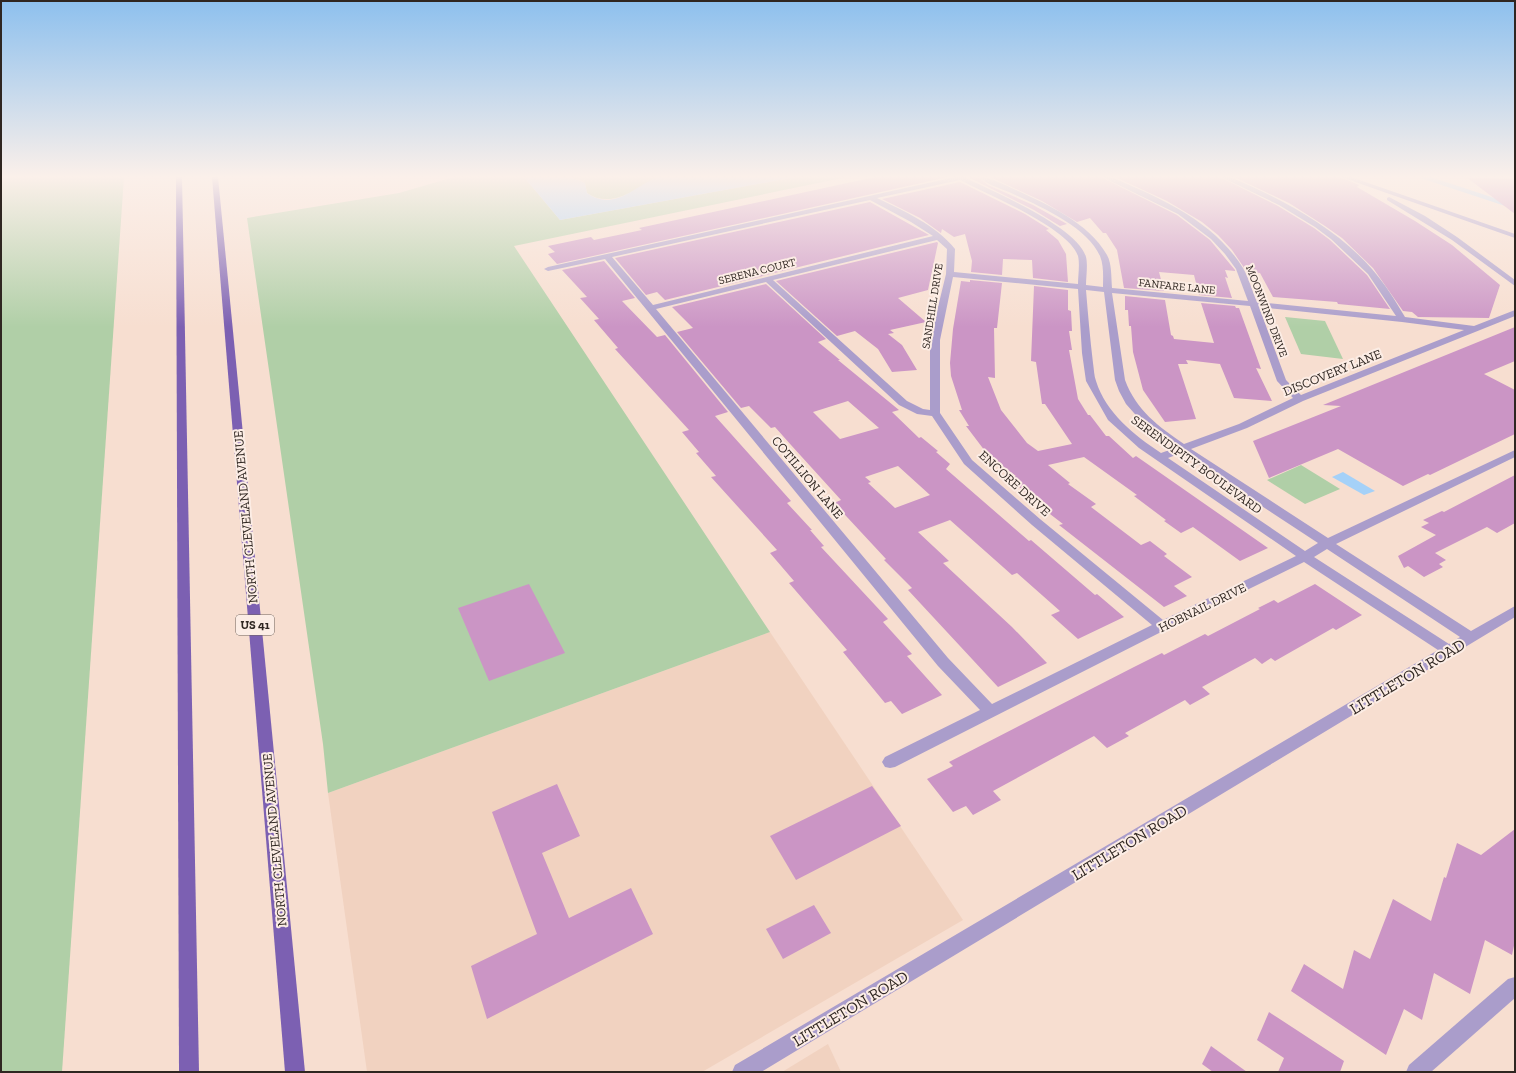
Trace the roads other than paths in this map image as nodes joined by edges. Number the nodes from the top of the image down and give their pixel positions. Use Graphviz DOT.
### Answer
graph roads {
  1 [pos="180,227"];
  2 [pos="219,227"];
  3 [pos="739,227"];
  4 [pos="922,227"];
  5 [pos="1056,227"];
  6 [pos="1078,227"];
  7 [pos="1200,227"];
  8 [pos="1318,227"];
  9 [pos="1436,227"];
  10 [pos="1489,227"];
  11 [pos="1515,236"];
  12 [pos="938,237"];
  13 [pos="607,256"];
  14 [pos="548,269"];
  15 [pos="950,274"];
  16 [pos="768,280"];
  17 [pos="1515,284"];
  18 [pos="1082,288"];
  19 [pos="1107,290"];
  20 [pos="1253,304"];
  21 [pos="651,308"];
  22 [pos="1515,313"];
  23 [pos="1402,319"];
  24 [pos="1475,329"];
  25 [pos="1299,399"];
  26 [pos="935,413"];
  27 [pos="1183,449"];
  28 [pos="1515,453"];
  29 [pos="1160,457"];
  30 [pos="1326,544"];
  31 [pos="1305,557"];
  32 [pos="1515,611"];
  33 [pos="1162,626"];
  34 [pos="1471,638"];
  35 [pos="1449,651"];
  36 [pos="990,712"];
  37 [pos="890,762"];
  38 [pos="1515,986"];
  39 [pos="189,1072"];
  40 [pos="295,1072"];
  41 [pos="742,1072"];
  42 [pos="1416,1072"];
  1 -- 39 [label="main road"];
  2 -- 40 [label="main road, NORTH CLEVELAND AVENUE / US 41"];
  3 -- 13 [label="street"];
  4 -- 12 [label="street, SANDHILL DRIVE"];
  5 -- 18 [label="street, SERENDIPITY BOULEVARD"];
  6 -- 19 [label="street, SERENDIPITY BOULEVARD"];
  7 -- 20 [label="street, MOONWIND DRIVE"];
  8 -- 23 [label="street"];
  9 -- 17 [label="street"];
  10 -- 11 [label="street"];
  12 -- 15 [label="street, SANDHILL DRIVE"];
  12 -- 16 [label="street, SERENA COURT"];
  13 -- 14 [label="street"];
  13 -- 21 [label="street, COTILLION LANE"];
  15 -- 18 [label="street, FANFARE LANE"];
  15 -- 26 [label="street, SANDHILL DRIVE"];
  16 -- 21 [label="street, SERENA COURT"];
  16 -- 26 [label="street"];
  18 -- 19 [label="street, FANFARE LANE"];
  18 -- 29 [label="street, SERENDIPITY BOULEVARD"];
  19 -- 20 [label="street, FANFARE LANE"];
  19 -- 27 [label="street, SERENDIPITY BOULEVARD"];
  20 -- 23 [label="street, FANFARE LANE"];
  20 -- 25 [label="street, MOONWIND DRIVE"];
  21 -- 36 [label="street, COTILLION LANE"];
  22 -- 24 [label="street, DISCOVERY LANE"];
  23 -- 24 [label="street, FANFARE LANE"];
  24 -- 25 [label="street, DISCOVERY LANE"];
  25 -- 27 [label="street, DISCOVERY LANE"];
  26 -- 33 [label="street, ENCORE DRIVE"];
  27 -- 29 [label="street, DISCOVERY LANE"];
  27 -- 30 [label="street, SERENDIPITY BOULEVARD"];
  28 -- 30 [label="street, HOBNAIL DRIVE"];
  29 -- 31 [label="street, SERENDIPITY BOULEVARD"];
  30 -- 31 [label="street, HOBNAIL DRIVE"];
  30 -- 34 [label="street, SERENDIPITY BOULEVARD"];
  31 -- 33 [label="street, HOBNAIL DRIVE"];
  31 -- 35 [label="street, SERENDIPITY BOULEVARD"];
  32 -- 34 [label="street, LITTLETON ROAD"];
  33 -- 36 [label="street, HOBNAIL DRIVE"];
  34 -- 35 [label="street, LITTLETON ROAD"];
  35 -- 41 [label="street, LITTLETON ROAD"];
  36 -- 37 [label="street, HOBNAIL DRIVE"];
  38 -- 42 [label="street"];
}
